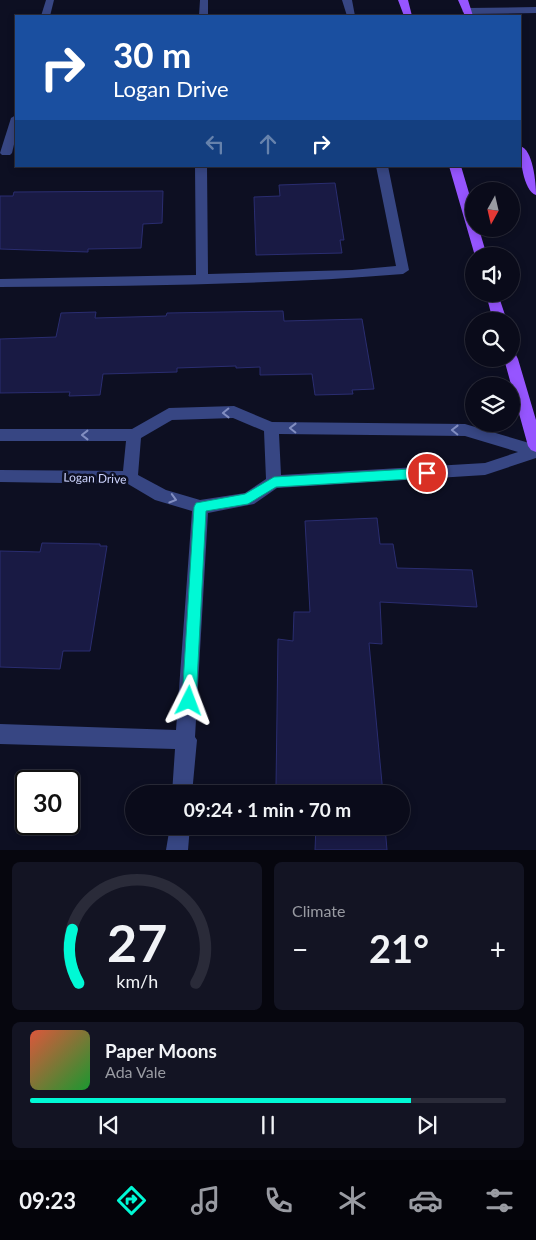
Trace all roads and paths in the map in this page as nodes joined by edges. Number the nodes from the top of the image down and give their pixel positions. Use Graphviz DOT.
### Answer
graph roads {
  1 [pos="50,0"];
  2 [pos="204,0"];
  3 [pos="348,0"];
  4 [pos="403,0"];
  5 [pos="463,0"];
  6 [pos="536,10"];
  7 [pos="468,14"];
  8 [pos="46,15"];
  9 [pos="204,15"];
  10 [pos="351,15"];
  11 [pos="408,15"];
  12 [pos="15,122"];
  13 [pos="521,152"];
  14 [pos="7,154"];
  15 [pos="201,167"];
  16 [pos="382,167"];
  17 [pos="455,167"];
  18 [pos="536,191"];
  19 [pos="478,247"];
  20 [pos="202,279"];
  21 [pos="0,283"];
  22 [pos="513,367"];
  23 [pos="271,428"];
  24 [pos="0,435"];
  25 [pos="134,435"];
  26 [pos="536,446"];
  27 [pos="536,451"];
  28 [pos="0,476"];
  29 [pos="130,478"];
  30 [pos="274,482"];
  31 [pos="200,507"];
  32 [pos="0,734"];
  33 [pos="187,740"];
  34 [pos="183,785"];
  35 [pos="179,835"];
  36 [pos="178,850"];
  1 -- 8 [label="street"];
  2 -- 9 [label="street"];
  3 -- 10 [label="street"];
  4 -- 11 [label="main road"];
  5 -- 7 [label="main road"];
  6 -- 7 [label="street"];
  12 -- 14 [label="street"];
  13 -- 18 [label="main road"];
  15 -- 20 [label="street"];
  16 -- 20 [label="street"];
  17 -- 19 [label="main road"];
  20 -- 21 [label="street"];
  22 -- 26 [label="main road"];
  23 -- 25 [label="street, Logan Drive, one-way"];
  27 -- 23 [label="street, Logan Drive, one-way"];
  23 -- 30 [label="street"];
  25 -- 24 [label="street, one-way"];
  25 -- 29 [label="street"];
  27 -- 30 [label="street, Logan Drive"];
  28 -- 29 [label="street, Logan Drive"];
  29 -- 31 [label="street, Logan Drive, one-way"];
  30 -- 31 [label="street, Logan Drive"];
  31 -- 33 [label="street"];
  32 -- 33 [label="street"];
  33 -- 34 [label="street"];
  35 -- 36 [label="street"];
}
